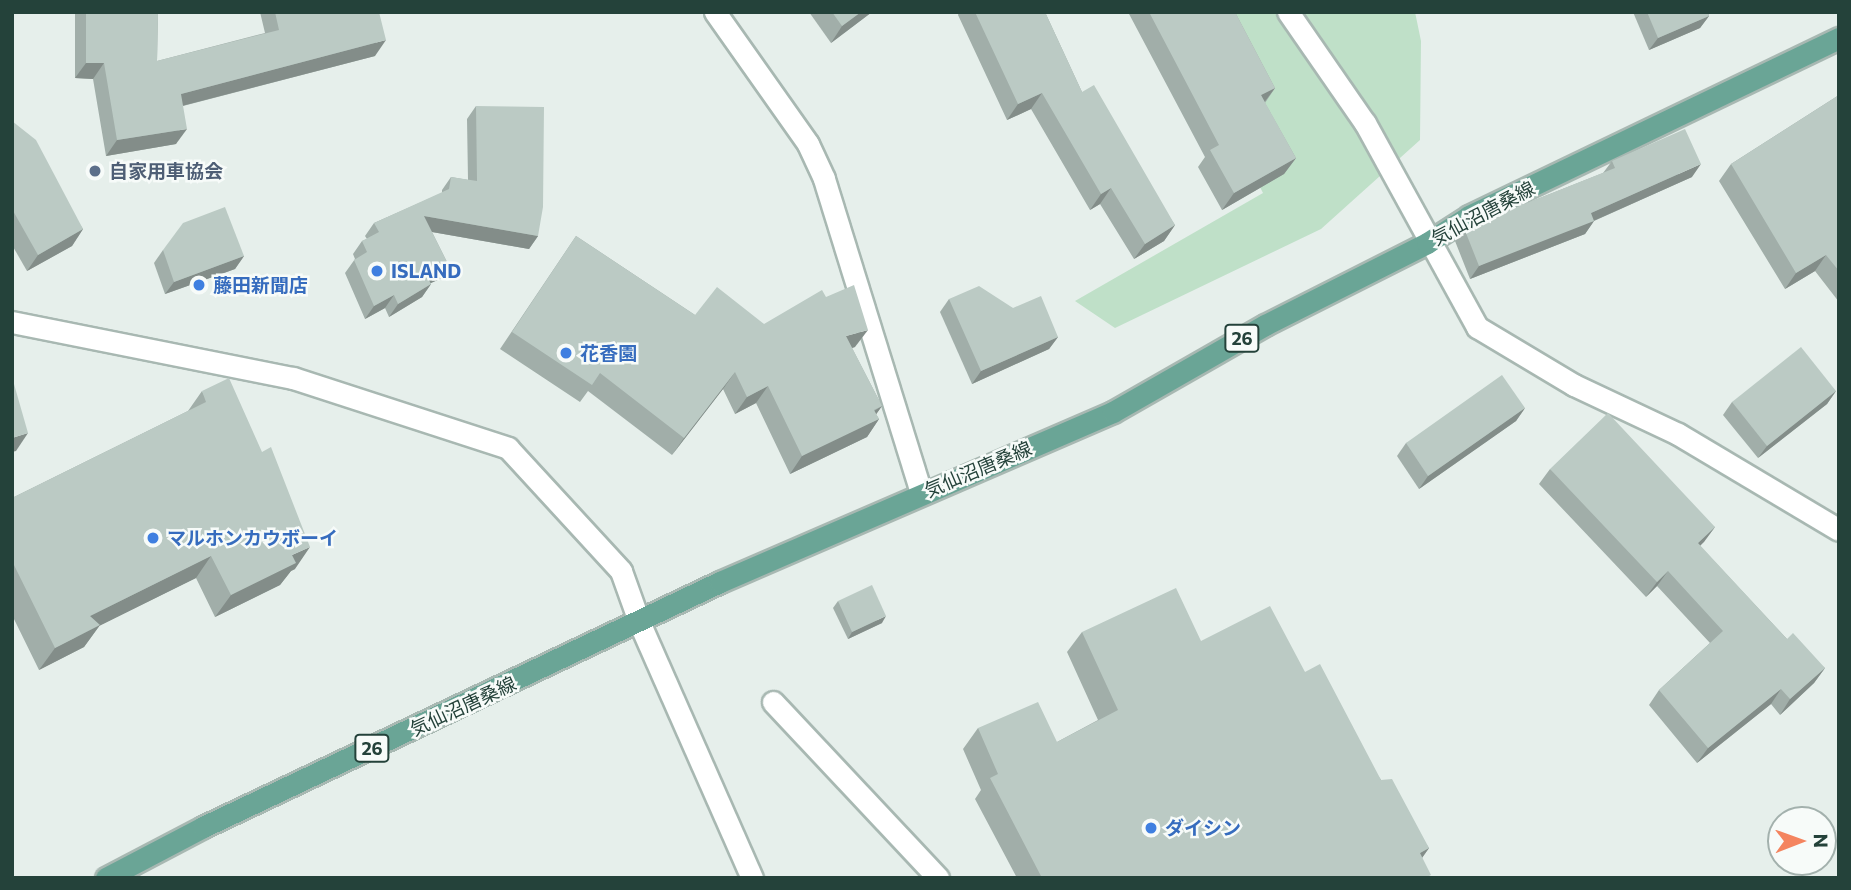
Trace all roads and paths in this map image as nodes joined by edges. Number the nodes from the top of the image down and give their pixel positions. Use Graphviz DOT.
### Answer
graph roads {
  1 [pos="715,12"];
  2 [pos="1288,12"];
  3 [pos="1839,38"];
  4 [pos="1427,243"];
  5 [pos="12,322"];
  6 [pos="921,492"];
  7 [pos="1839,530"];
  8 [pos="640,624"];
  9 [pos="774,702"];
  10 [pos="106,878"];
  11 [pos="751,878"];
  12 [pos="938,878"];
  1 -- 6 [label="street"];
  2 -- 4 [label="street"];
  3 -- 4 [label="main road, 気仙沼唐桑線 / 26"];
  4 -- 6 [label="main road, 気仙沼唐桑線 / 26"];
  4 -- 7 [label="street"];
  5 -- 8 [label="street"];
  6 -- 8 [label="main road, 気仙沼唐桑線 / 26"];
  8 -- 10 [label="main road, 気仙沼唐桑線 / 26"];
  8 -- 11 [label="street"];
  9 -- 12 [label="street"];
}
